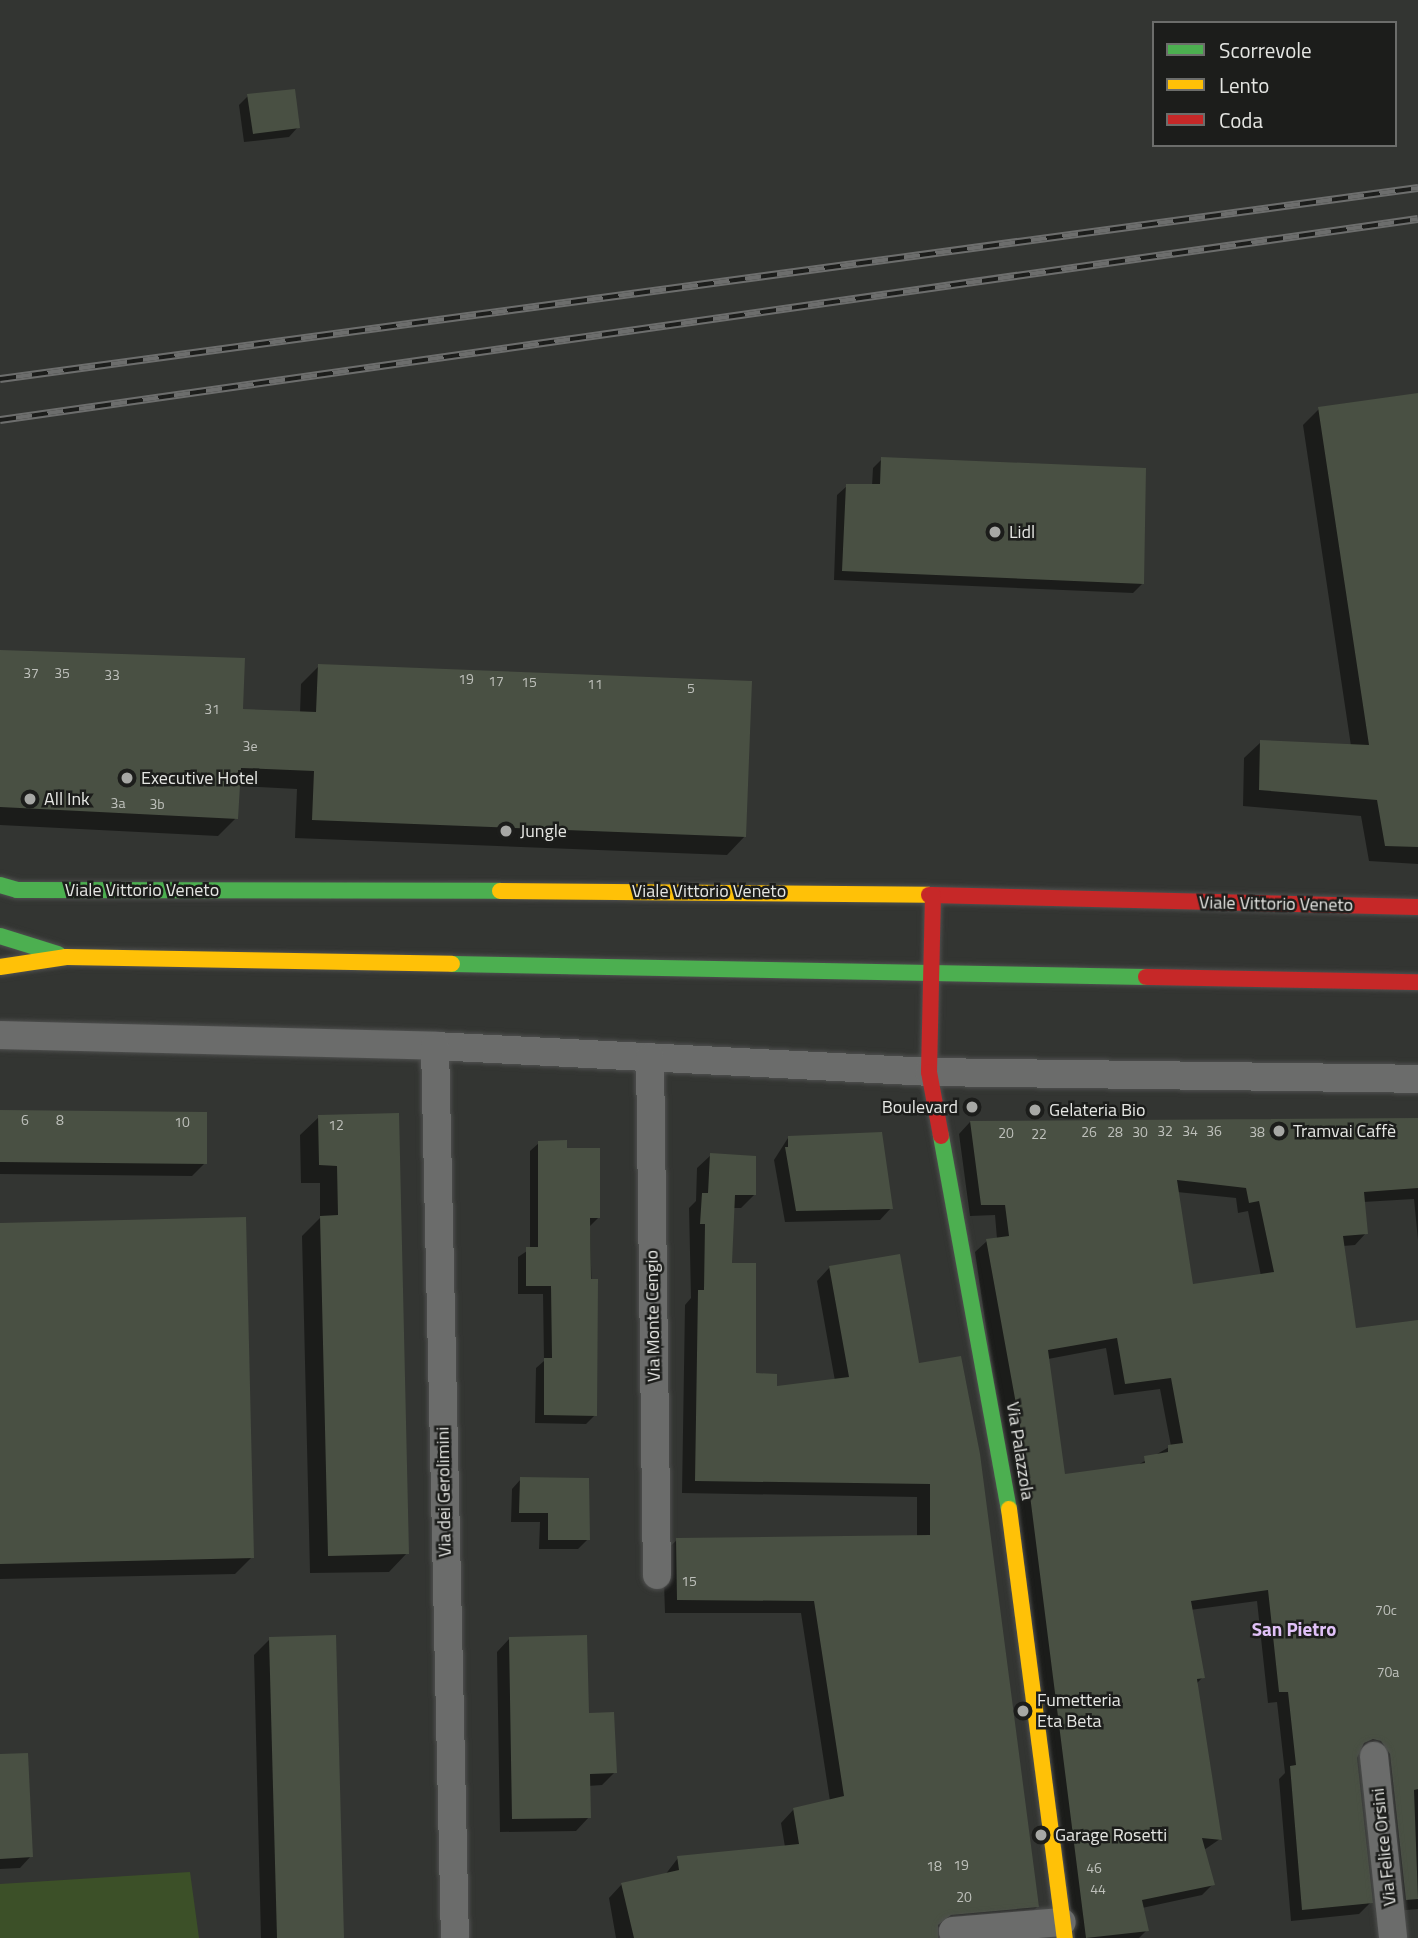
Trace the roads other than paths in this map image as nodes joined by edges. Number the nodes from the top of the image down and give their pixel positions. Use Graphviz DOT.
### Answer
graph roads {
  1 [pos="0,885"];
  2 [pos="933,895"];
  3 [pos="1418,907"];
  4 [pos="0,936"];
  5 [pos="66,957"];
  6 [pos="0,967"];
  7 [pos="932,973"];
  8 [pos="1418,982"];
  9 [pos="0,1035"];
  10 [pos="435,1046"];
  11 [pos="650,1057"];
  12 [pos="929,1072"];
  13 [pos="1418,1079"];
  14 [pos="657,1575"];
  15 [pos="1374,1756"];
  16 [pos="1064,1930"];
  17 [pos="455,1938"];
  18 [pos="955,1938"];
  19 [pos="1393,1938"];
  1 -- 2 [label="street, Viale Vittorio Veneto"];
  2 -- 3 [label="street, Viale Vittorio Veneto"];
  2 -- 7 [label="street, Via Palazzola"];
  4 -- 5 [label="street"];
  5 -- 6 [label="street"];
  5 -- 7 [label="street"];
  7 -- 8 [label="street"];
  7 -- 12 [label="street, Via Palazzola"];
  9 -- 10 [label="street"];
  10 -- 11 [label="street"];
  10 -- 17 [label="street, Via dei Gerolimini"];
  11 -- 12 [label="street"];
  11 -- 14 [label="street, Via Monte Cengio"];
  12 -- 13 [label="street"];
  12 -- 16 [label="street, Via Palazzola"];
  15 -- 19 [label="street, Via Felice Orsini"];
  16 -- 18 [label="street"];
}
